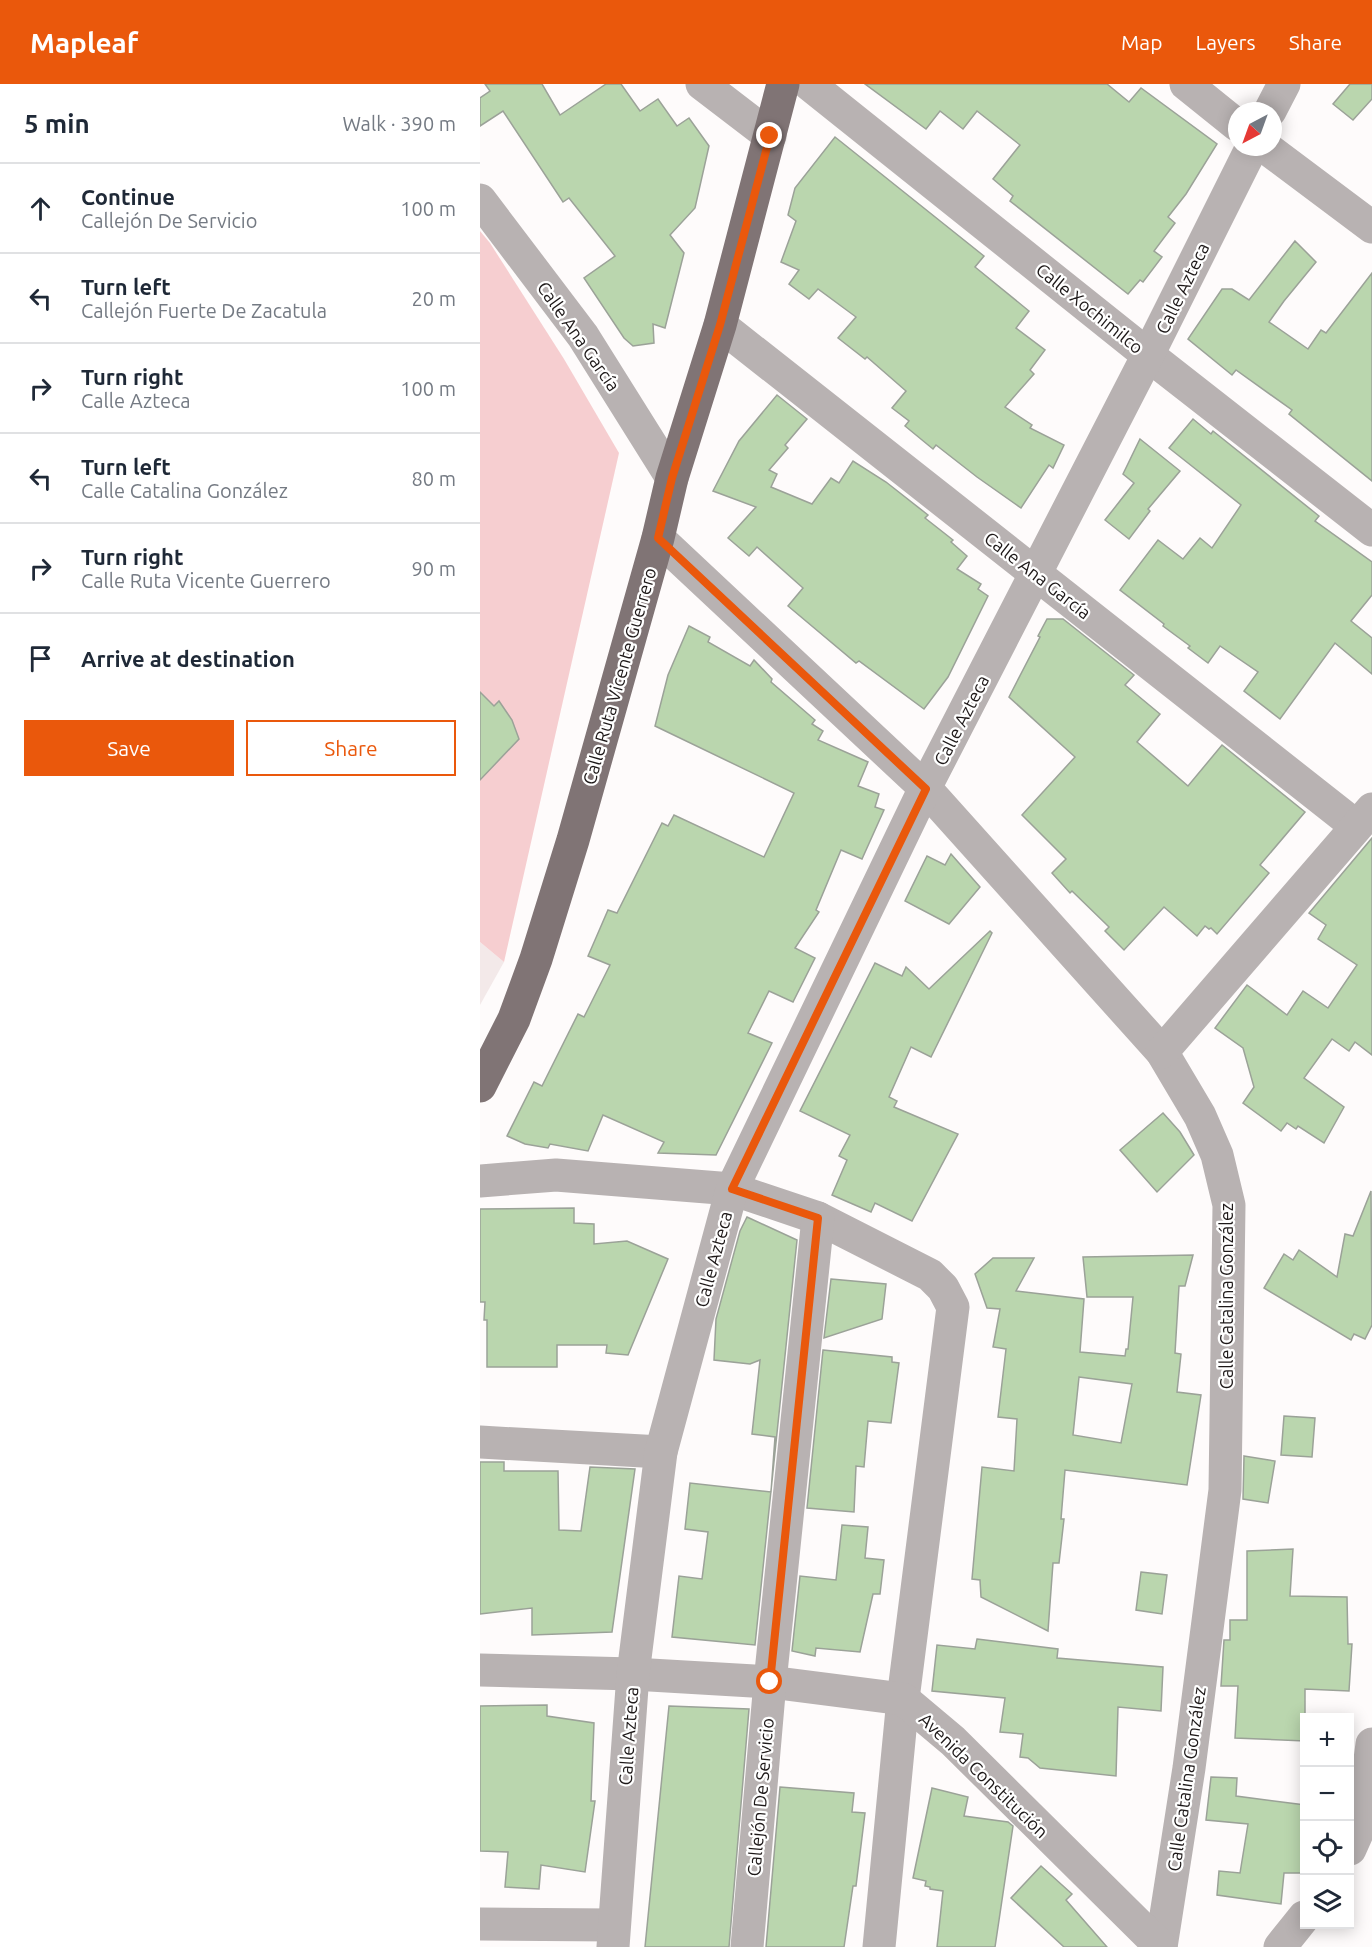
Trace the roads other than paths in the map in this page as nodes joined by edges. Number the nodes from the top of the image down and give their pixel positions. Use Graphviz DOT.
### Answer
graph roads {
  1 [pos="702,84"];
  2 [pos="783,84"];
  3 [pos="809,84"];
  4 [pos="1185,84"];
  5 [pos="1284,84"];
  6 [pos="1275,102"];
  7 [pos="1228,118"];
  8 [pos="770,136"];
  9 [pos="1248,156"];
  10 [pos="1277,156"];
  11 [pos="480,200"];
  12 [pos="1372,227"];
  13 [pos="720,325"];
  14 [pos="1148,355"];
  15 [pos="672,478"];
  16 [pos="1372,531"];
  17 [pos="658,538"];
  18 [pos="1036,574"];
  19 [pos="926,789"];
  20 [pos="1364,818"];
  21 [pos="1162,1052"];
  22 [pos="480,1086"];
  23 [pos="480,1181"];
  24 [pos="732,1189"];
  25 [pos="818,1218"];
  26 [pos="480,1442"];
  27 [pos="661,1452"];
  28 [pos="480,1670"];
  29 [pos="633,1674"];
  30 [pos="770,1682"];
  31 [pos="903,1699"];
  32 [pos="1372,1743"];
  33 [pos="1354,1840"];
  34 [pos="1300,1923"];
  35 [pos="480,1924"];
  36 [pos="614,1936"];
  37 [pos="747,1947"];
  38 [pos="879,1947"];
  39 [pos="1161,1947"];
  40 [pos="1280,1947"];
  1 -- 8 [label="street"];
  2 -- 8 [label="main road, Calle Ruta Vicente Guerrero"];
  3 -- 14 [label="street, Calle Xochimilco"];
  4 -- 7 [label="street"];
  5 -- 6 [label="street"];
  8 -- 13 [label="main road, Calle Ruta Vicente Guerrero"];
  9 -- 14 [label="street, Calle Azteca"];
  10 -- 12 [label="street"];
  11 -- 15 [label="street, Calle Ana García"];
  13 -- 15 [label="main road, Calle Ruta Vicente Guerrero"];
  13 -- 18 [label="street, Calle Ana García"];
  14 -- 16 [label="street, Calle Xochimilco"];
  14 -- 18 [label="street, Calle Azteca"];
  15 -- 17 [label="main road, Calle Ruta Vicente Guerrero"];
  17 -- 19 [label="street, Calle Catalina González"];
  17 -- 22 [label="main road, Calle Ruta Vicente Guerrero"];
  18 -- 19 [label="street, Calle Azteca"];
  18 -- 20 [label="street, Calle Ana García"];
  19 -- 21 [label="street, Calle Catalina González"];
  19 -- 24 [label="street, Calle Azteca"];
  20 -- 21 [label="street"];
  21 -- 39 [label="street, Calle Catalina González"];
  23 -- 24 [label="street"];
  24 -- 25 [label="street"];
  24 -- 27 [label="street, Calle Azteca"];
  25 -- 30 [label="street, Callejón De Servicio"];
  25 -- 31 [label="street"];
  26 -- 27 [label="street"];
  27 -- 29 [label="street, Calle Azteca"];
  28 -- 29 [label="street, Avenida Constitución"];
  29 -- 30 [label="street, Avenida Constitución"];
  29 -- 36 [label="street, Calle Azteca"];
  30 -- 31 [label="street, Avenida Constitución"];
  30 -- 37 [label="street, Callejón De Servicio"];
  31 -- 38 [label="street"];
  31 -- 39 [label="street, Avenida Constitución"];
  32 -- 33 [label="street"];
  34 -- 40 [label="street"];
  35 -- 36 [label="street"];
}
